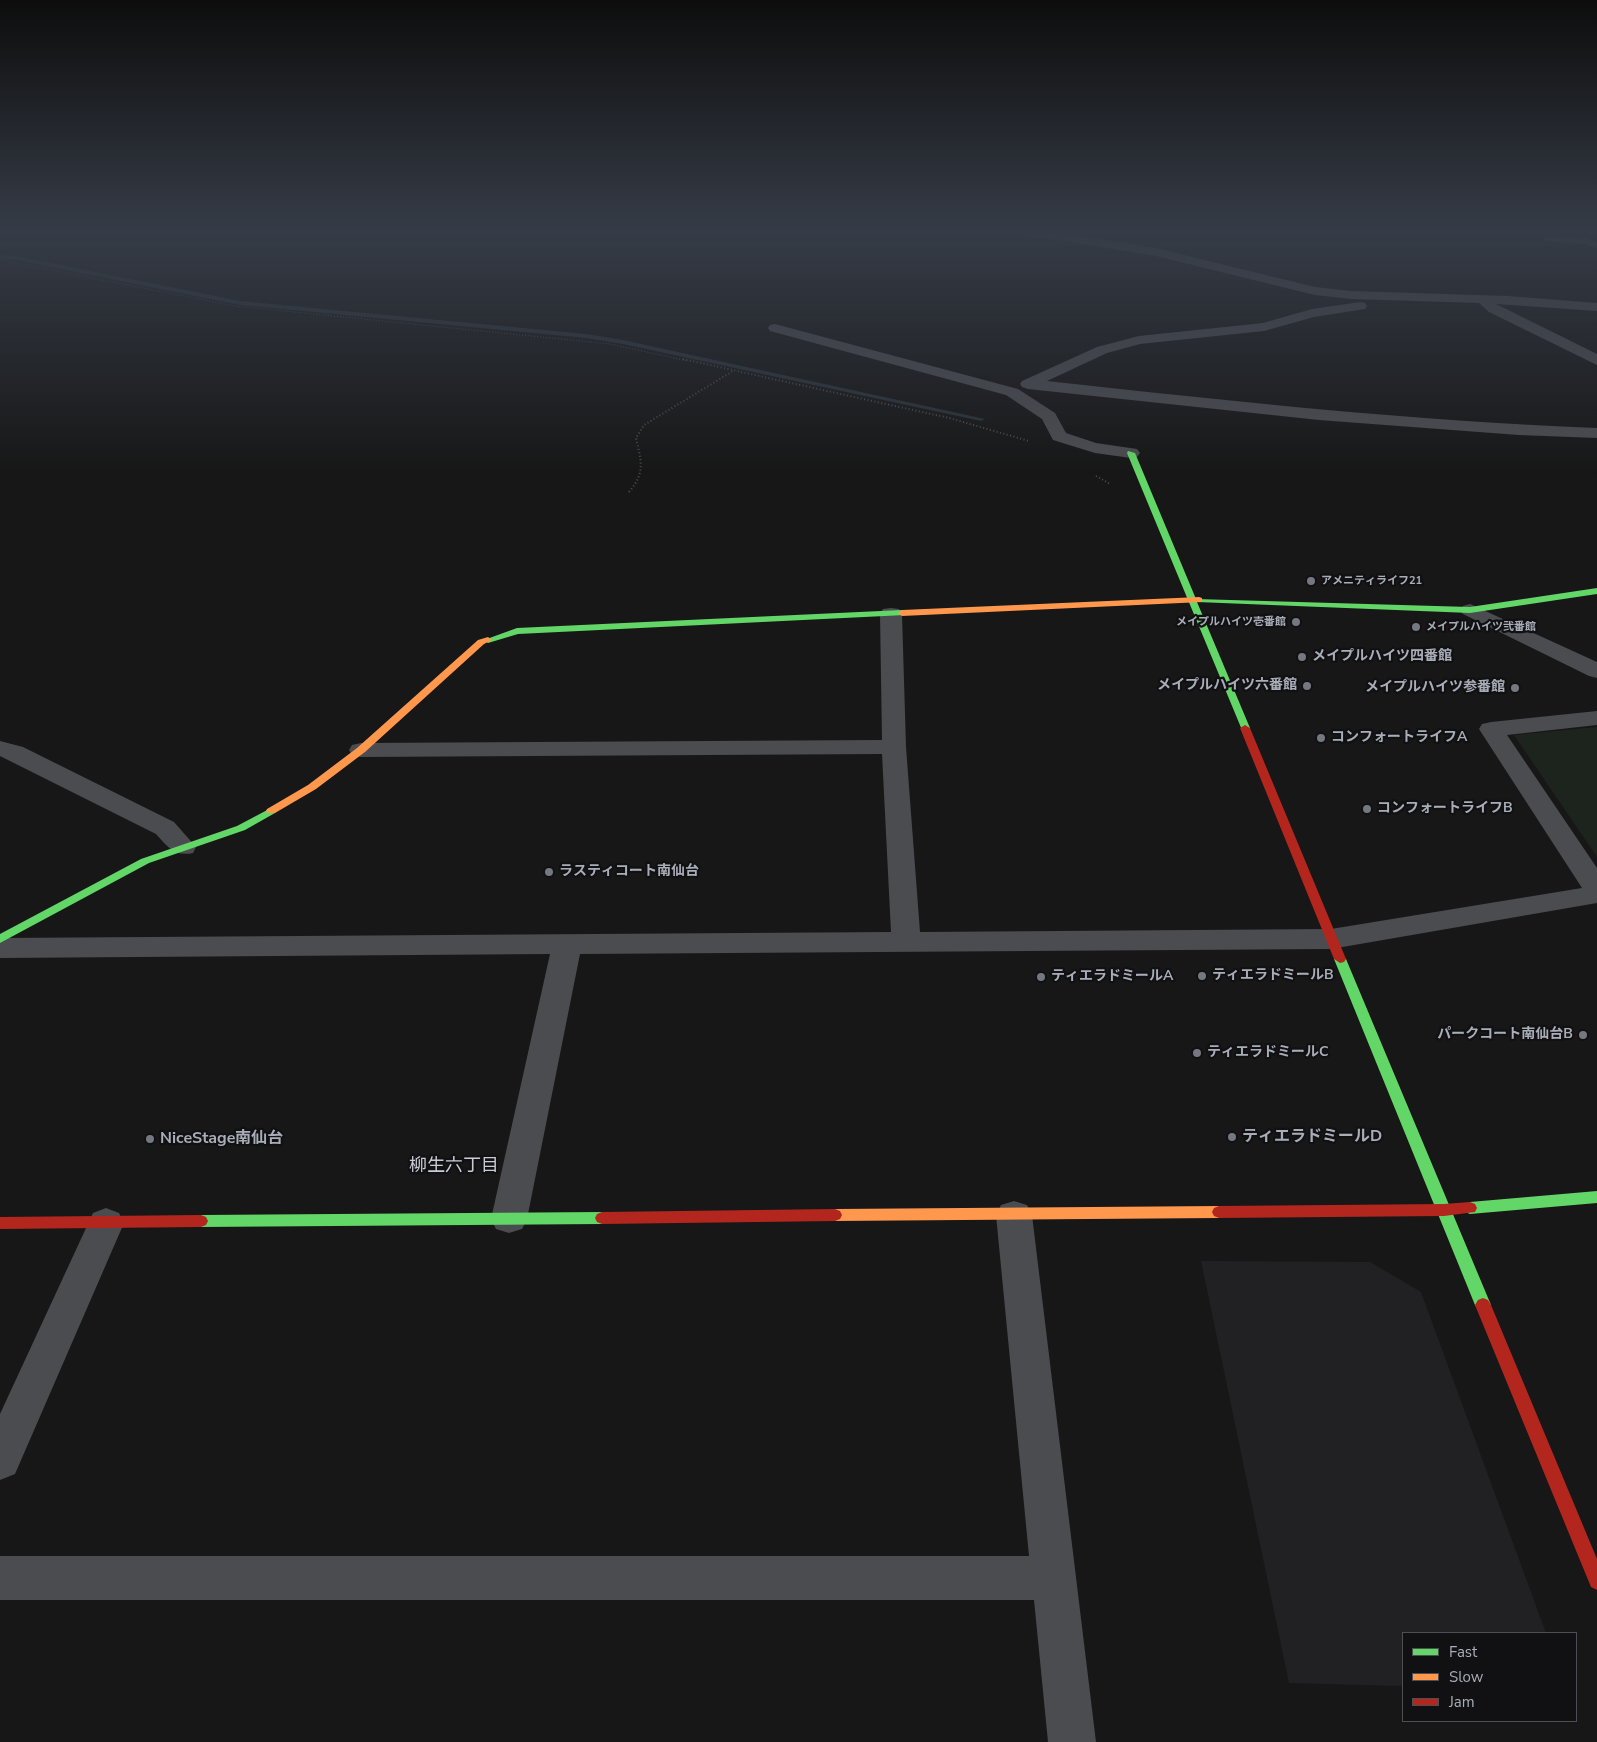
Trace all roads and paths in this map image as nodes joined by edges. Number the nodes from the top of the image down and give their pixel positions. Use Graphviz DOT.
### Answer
graph roads {
  1 [pos="289,311"];
  2 [pos="1324,311"];
  3 [pos="1499,311"];
  4 [pos="775,328"];
  5 [pos="1597,360"];
  6 [pos="733,370"];
  7 [pos="1029,384"];
  8 [pos="1012,392"];
  9 [pos="1597,433"];
  10 [pos="1029,441"];
  11 [pos="1132,454"];
  12 [pos="1094,475"];
  13 [pos="1146,490"];
  14 [pos="629,492"];
  15 [pos="1597,591"];
  16 [pos="1192,600"];
  17 [pos="1470,610"];
  18 [pos="891,614"];
  19 [pos="1597,671"];
  20 [pos="1597,718"];
  21 [pos="894,747"];
  22 [pos="0,748"];
  23 [pos="362,750"];
  24 [pos="183,847"];
  25 [pos="1597,889"];
  26 [pos="1597,894"];
  27 [pos="0,939"];
  28 [pos="1331,940"];
  29 [pos="906,941"];
  30 [pos="567,944"];
  31 [pos="0,948"];
  32 [pos="1597,1197"];
  33 [pos="1444,1210"];
  34 [pos="1014,1215"];
  35 [pos="509,1219"];
  36 [pos="106,1223"];
  37 [pos="0,1224"];
  38 [pos="0,1460"];
  39 [pos="0,1578"];
  40 [pos="1053,1578"];
  41 [pos="1597,1581"];
  42 [pos="1072,1742"];
  1 -- 6 [label="path"];
  2 -- 7 [label="street"];
  3 -- 5 [label="street"];
  4 -- 8 [label="street"];
  6 -- 10 [label="path"];
  6 -- 14 [label="path"];
  7 -- 8 [label="street"];
  7 -- 9 [label="street"];
  8 -- 11 [label="street"];
  11 -- 13 [label="street"];
  12 -- 13 [label="path"];
  13 -- 16 [label="street"];
  15 -- 17 [label="street"];
  16 -- 17 [label="street"];
  16 -- 18 [label="street"];
  16 -- 28 [label="street"];
  17 -- 19 [label="street"];
  18 -- 21 [label="street"];
  18 -- 23 [label="street"];
  20 -- 25 [label="street"];
  21 -- 23 [label="street"];
  21 -- 29 [label="street"];
  22 -- 24 [label="street"];
  23 -- 24 [label="street"];
  24 -- 27 [label="street"];
  26 -- 28 [label="street"];
  28 -- 29 [label="street"];
  28 -- 33 [label="street"];
  29 -- 30 [label="street"];
  30 -- 31 [label="street"];
  30 -- 35 [label="street"];
  32 -- 33 [label="street"];
  33 -- 34 [label="street"];
  33 -- 41 [label="street"];
  34 -- 35 [label="street"];
  34 -- 40 [label="street"];
  35 -- 36 [label="street"];
  36 -- 37 [label="street"];
  36 -- 38 [label="street"];
  39 -- 40 [label="street"];
  40 -- 42 [label="street"];
}
